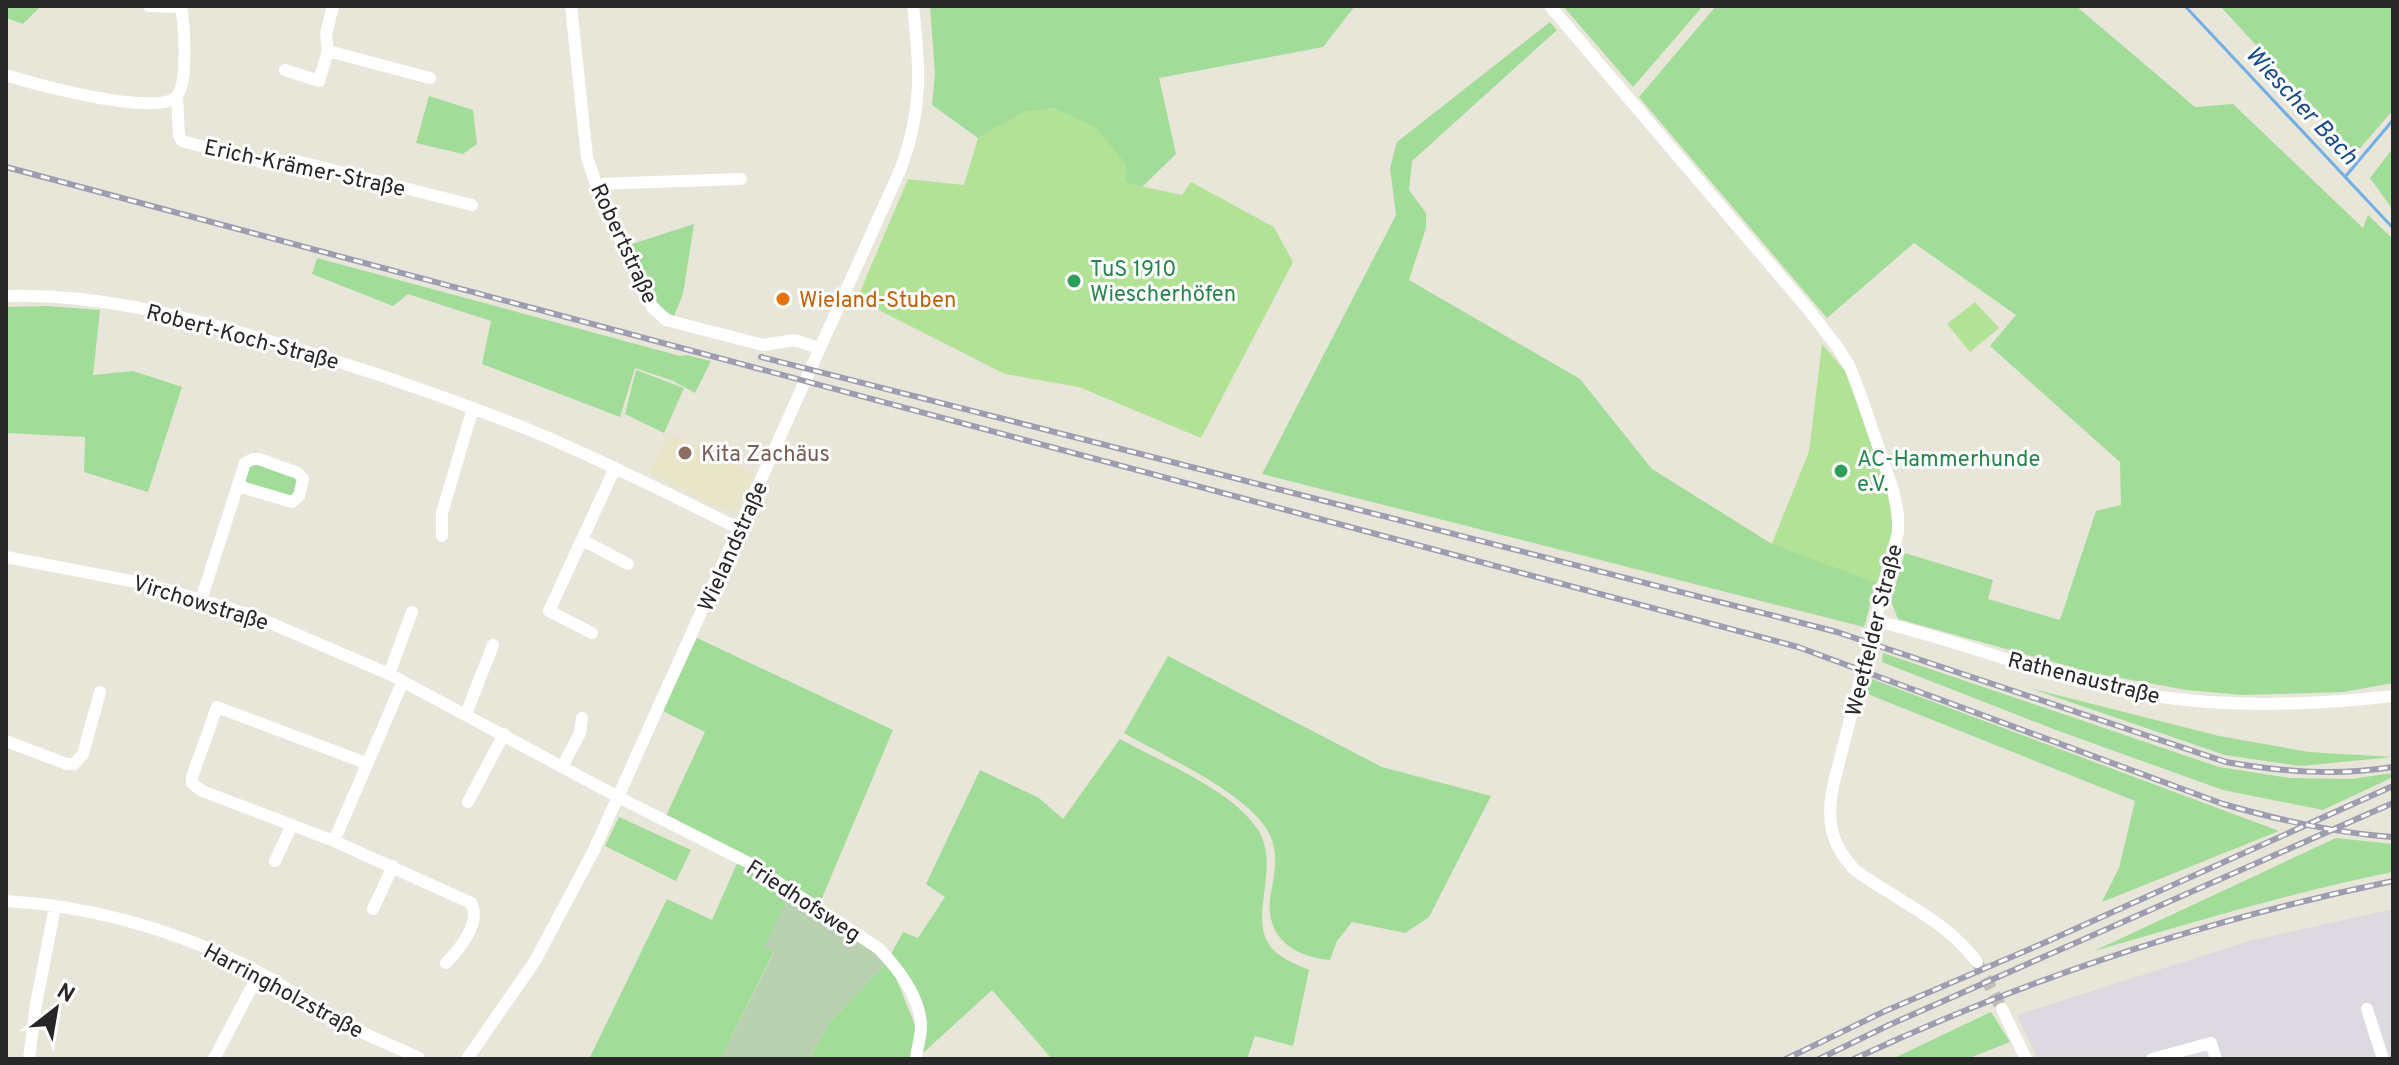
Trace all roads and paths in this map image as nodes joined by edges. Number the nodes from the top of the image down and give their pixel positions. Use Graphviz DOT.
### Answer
graph roads {
  1 [pos="149,6"];
  2 [pos="181,6"];
  3 [pos="333,6"];
  4 [pos="573,6"];
  5 [pos="913,6"];
  6 [pos="1550,6"];
  7 [pos="328,51"];
  8 [pos="285,70"];
  9 [pos="6,75"];
  10 [pos="430,78"];
  11 [pos="177,96"];
  12 [pos="741,179"];
  13 [pos="596,184"];
  14 [pos="472,205"];
  15 [pos="6,296"];
  16 [pos="819,348"];
  17 [pos="473,408"];
  18 [pos="615,468"];
  19 [pos="238,486"];
  20 [pos="740,529"];
  21 [pos="442,536"];
  22 [pos="582,540"];
  23 [pos="6,557"];
  24 [pos="628,564"];
  25 [pos="201,600"];
  26 [pos="412,612"];
  27 [pos="1876,621"];
  28 [pos="592,633"];
  29 [pos="493,645"];
  30 [pos="389,674"];
  31 [pos="403,681"];
  32 [pos="100,692"];
  33 [pos="2393,696"];
  34 [pos="466,714"];
  35 [pos="582,718"];
  36 [pos="504,734"];
  37 [pos="6,741"];
  38 [pos="366,763"];
  39 [pos="562,767"];
  40 [pos="618,797"];
  41 [pos="468,802"];
  42 [pos="292,825"];
  43 [pos="334,841"];
  44 [pos="275,861"];
  45 [pos="393,866"];
  46 [pos="6,901"];
  47 [pos="55,907"];
  48 [pos="373,909"];
  49 [pos="1977,962"];
  50 [pos="446,963"];
  51 [pos="259,973"];
  52 [pos="2002,1009"];
  53 [pos="2367,1009"];
  54 [pos="419,1058"];
  55 [pos="29,1059"];
  56 [pos="214,1059"];
  57 [pos="467,1059"];
  58 [pos="916,1059"];
  59 [pos="2026,1059"];
  60 [pos="2152,1059"];
  61 [pos="2216,1059"];
  62 [pos="2383,1059"];
  1 -- 2 [label="street"];
  2 -- 11 [label="street"];
  3 -- 7 [label="street"];
  4 -- 13 [label="street, Robertstraße"];
  5 -- 16 [label="street, Wielandstraße"];
  6 -- 27 [label="street, Weetfelder Straße"];
  7 -- 8 [label="street"];
  7 -- 10 [label="street"];
  9 -- 11 [label="street"];
  11 -- 14 [label="street, Erich-Krämer-Straße"];
  12 -- 13 [label="street"];
  13 -- 16 [label="street, Robertstraße"];
  15 -- 17 [label="street, Robert-Koch-Straße"];
  16 -- 20 [label="street, Wielandstraße"];
  17 -- 18 [label="street, Robert-Koch-Straße"];
  17 -- 21 [label="street"];
  18 -- 20 [label="street, Robert-Koch-Straße"];
  18 -- 22 [label="street"];
  19 -- 19 [label="street"];
  19 -- 25 [label="street"];
  20 -- 40 [label="street, Wielandstraße"];
  22 -- 24 [label="street"];
  22 -- 28 [label="street"];
  23 -- 25 [label="street, Virchowstraße"];
  25 -- 30 [label="street, Virchowstraße"];
  26 -- 30 [label="street"];
  27 -- 33 [label="street, Rathenaustraße"];
  27 -- 49 [label="street, Weetfelder Straße"];
  29 -- 34 [label="street"];
  30 -- 31 [label="street, Virchowstraße"];
  31 -- 34 [label="street, Virchowstraße"];
  31 -- 38 [label="street"];
  32 -- 37 [label="street"];
  34 -- 36 [label="street, Virchowstraße"];
  35 -- 39 [label="street"];
  36 -- 39 [label="street, Virchowstraße"];
  36 -- 41 [label="street"];
  38 -- 42 [label="street"];
  38 -- 43 [label="street"];
  39 -- 40 [label="street, Virchowstraße"];
  40 -- 57 [label="street, Wielandstraße"];
  40 -- 58 [label="street, Friedhofsweg"];
  42 -- 43 [label="street"];
  42 -- 44 [label="street"];
  43 -- 45 [label="street"];
  45 -- 48 [label="street"];
  45 -- 50 [label="street"];
  46 -- 47 [label="street, Harringholzstraße"];
  47 -- 51 [label="street, Harringholzstraße"];
  47 -- 55 [label="street"];
  51 -- 54 [label="street, Harringholzstraße"];
  51 -- 56 [label="street"];
  52 -- 59 [label="street"];
  53 -- 62 [label="street"];
  60 -- 61 [label="street"];
}
